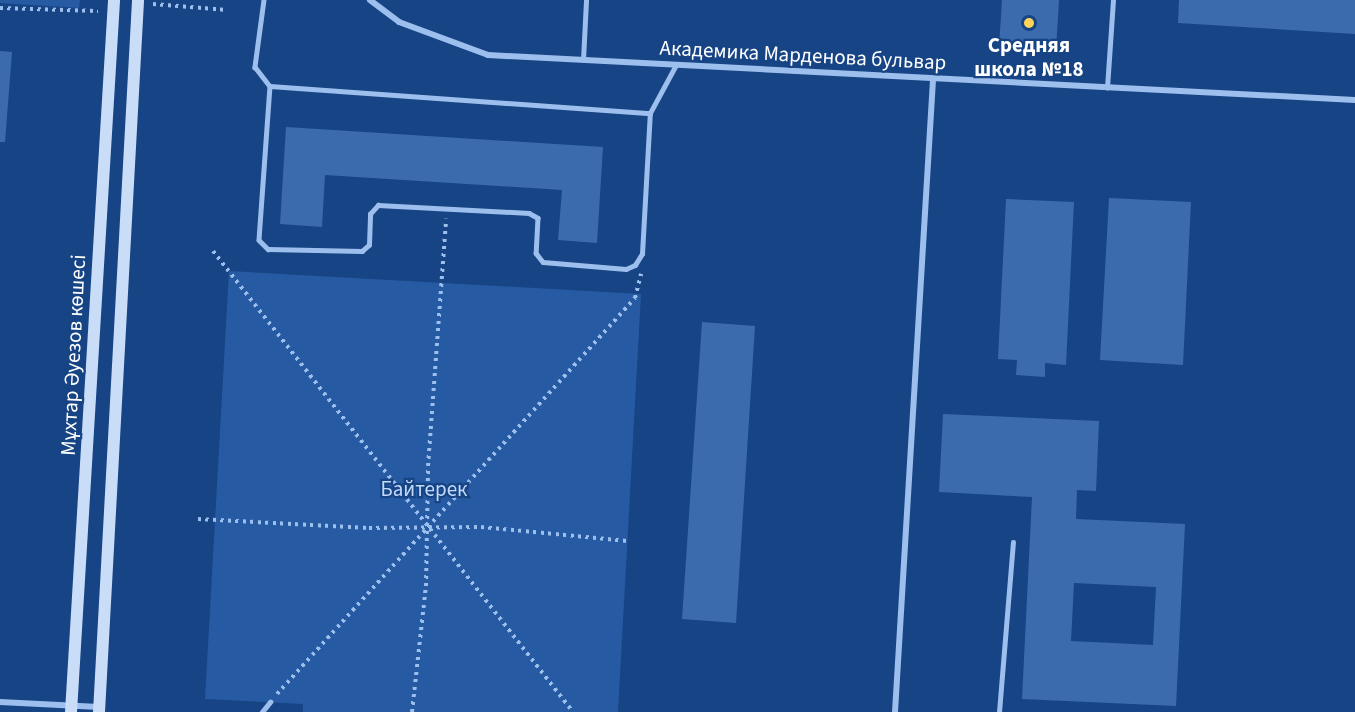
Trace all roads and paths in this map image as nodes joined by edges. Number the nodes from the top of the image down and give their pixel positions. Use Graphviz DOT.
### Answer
graph roads {
  1 [pos="264,0"];
  2 [pos="370,0"];
  3 [pos="586,0"];
  4 [pos="1113,0"];
  5 [pos="114,2"];
  6 [pos="138,2"];
  7 [pos="0,8"];
  8 [pos="227,10"];
  9 [pos="583,60"];
  10 [pos="676,65"];
  11 [pos="933,79"];
  12 [pos="270,86"];
  13 [pos="1107,88"];
  14 [pos="1355,100"];
  15 [pos="650,113"];
  16 [pos="447,208"];
  17 [pos="213,252"];
  18 [pos="635,266"];
  19 [pos="198,519"];
  20 [pos="427,527"];
  21 [pos="627,541"];
  22 [pos="1013,543"];
  23 [pos="0,702"];
  24 [pos="270,702"];
  25 [pos="71,709"];
  26 [pos="99,710"];
  27 [pos="262,712"];
  28 [pos="412,712"];
  29 [pos="573,712"];
  30 [pos="895,712"];
  31 [pos="999,712"];
  1 -- 12 [label="lane"];
  2 -- 9 [label="street, Академика Марденова бульвар"];
  3 -- 9 [label="lane"];
  4 -- 13 [label="lane"];
  5 -- 7 [label="path"];
  5 -- 25 [label="main road, Мұхтар Әуезов көшесі"];
  6 -- 8 [label="path"];
  6 -- 26 [label="main road"];
  9 -- 10 [label="street, Академика Марденова бульвар"];
  10 -- 11 [label="street, Академика Марденова бульвар"];
  10 -- 15 [label="lane"];
  11 -- 13 [label="street, Академика Марденова бульвар"];
  11 -- 30 [label="street"];
  12 -- 15 [label="lane"];
  12 -- 16 [label="lane"];
  13 -- 14 [label="street, Академика Марденова бульвар"];
  15 -- 18 [label="lane"];
  16 -- 18 [label="lane"];
  16 -- 20 [label="path"];
  17 -- 20 [label="path"];
  18 -- 20 [label="path"];
  19 -- 20 [label="path"];
  20 -- 21 [label="path"];
  20 -- 24 [label="path"];
  20 -- 28 [label="path"];
  20 -- 29 [label="path"];
  22 -- 31 [label="lane"];
  23 -- 25 [label="street"];
  24 -- 27 [label="lane"];
  25 -- 26 [label="street"];
}
